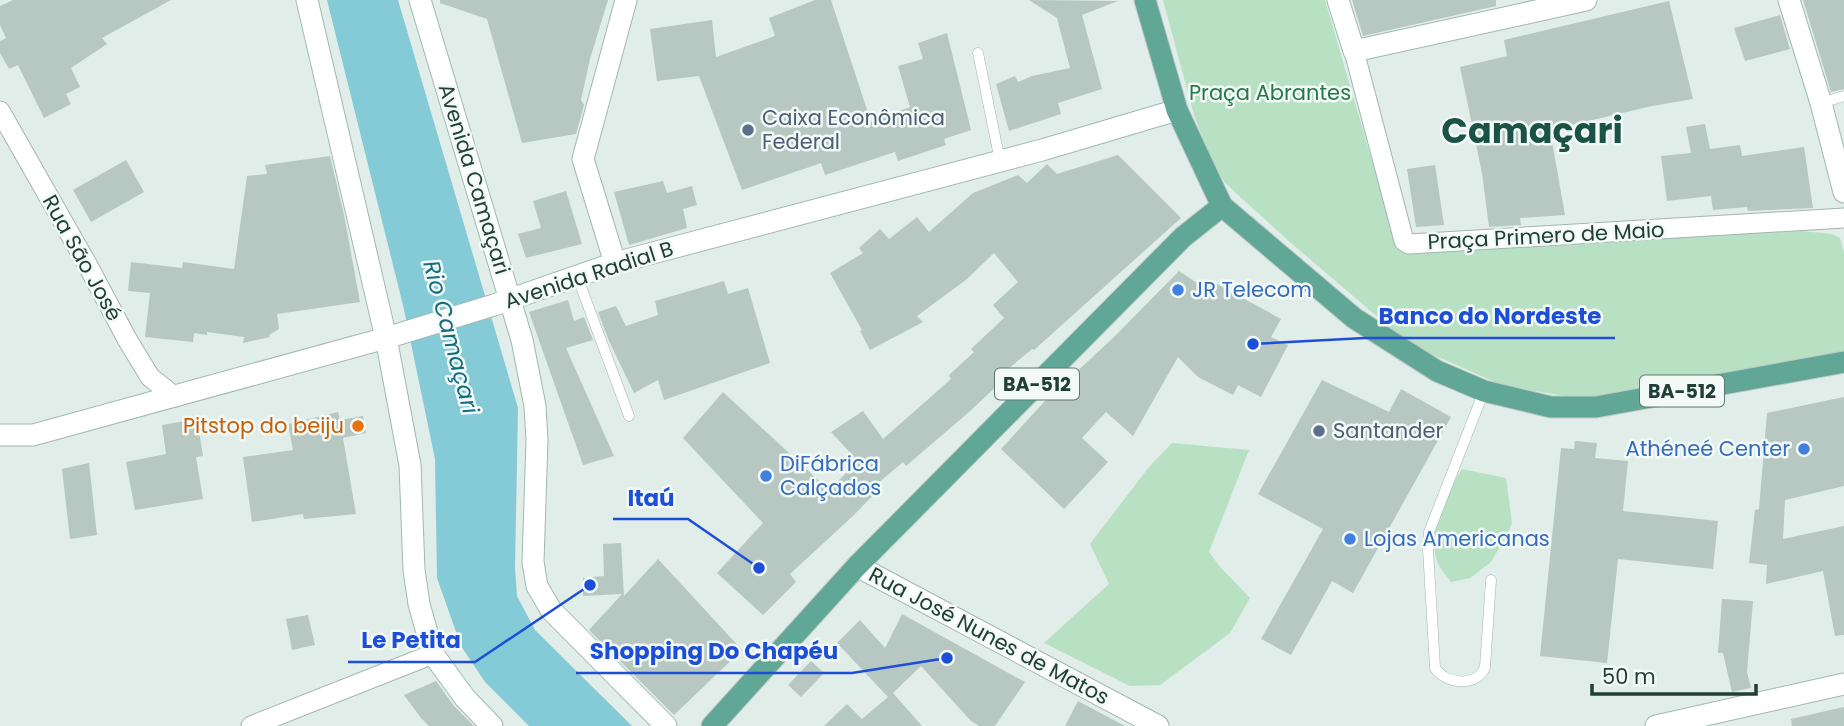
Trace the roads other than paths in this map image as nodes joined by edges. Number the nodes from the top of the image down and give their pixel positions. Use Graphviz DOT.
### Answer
graph roads {
  1 [pos="307,0"];
  2 [pos="420,0"];
  3 [pos="626,0"];
  4 [pos="1145,0"];
  5 [pos="1338,0"];
  6 [pos="1587,0"];
  7 [pos="1789,0"];
  8 [pos="1354,51"];
  9 [pos="978,53"];
  10 [pos="1844,96"];
  11 [pos="1821,103"];
  12 [pos="1177,110"];
  13 [pos="0,111"];
  14 [pos="1000,161"];
  15 [pos="1844,192"];
  16 [pos="1222,206"];
  17 [pos="1844,218"];
  18 [pos="615,263"];
  19 [pos="577,276"];
  20 [pos="502,302"];
  21 [pos="392,336"];
  22 [pos="1844,362"];
  23 [pos="1484,391"];
  24 [pos="175,397"];
  25 [pos="629,416"];
  26 [pos="0,435"];
  27 [pos="857,566"];
  28 [pos="1491,580"];
  29 [pos="433,654"];
  30 [pos="1844,684"];
  31 [pos="1663,725"];
  32 [pos="251,726"];
  33 [pos="492,726"];
  34 [pos="666,726"];
  35 [pos="712,726"];
  36 [pos="1158,726"];
  1 -- 21 [label="street"];
  2 -- 20 [label="street, Avenida Camaçari"];
  3 -- 18 [label="street"];
  4 -- 12 [label="main road, BA-512"];
  5 -- 8 [label="street"];
  6 -- 8 [label="street"];
  7 -- 11 [label="street"];
  8 -- 17 [label="street, Praça Primero de Maio"];
  9 -- 14 [label="lane"];
  10 -- 11 [label="lane"];
  11 -- 15 [label="street"];
  12 -- 14 [label="street, Avenida Radial B"];
  12 -- 16 [label="main road, BA-512"];
  13 -- 24 [label="street, Rua São José"];
  14 -- 18 [label="street, Avenida Radial B"];
  16 -- 23 [label="main road, BA-512"];
  16 -- 27 [label="main road, BA-512"];
  18 -- 19 [label="street, Avenida Radial B"];
  19 -- 20 [label="street, Avenida Radial B"];
  19 -- 25 [label="lane"];
  20 -- 21 [label="street, Avenida Radial B"];
  20 -- 34 [label="street, Avenida Camaçari"];
  21 -- 24 [label="street, Avenida Radial B"];
  21 -- 29 [label="street"];
  22 -- 23 [label="main road, BA-512"];
  23 -- 28 [label="lane"];
  24 -- 26 [label="street, Avenida Radial B"];
  27 -- 35 [label="main road, BA-512"];
  27 -- 36 [label="street, Rua José Nunes de Matos"];
  29 -- 32 [label="street"];
  29 -- 33 [label="street"];
  30 -- 31 [label="street"];
}
